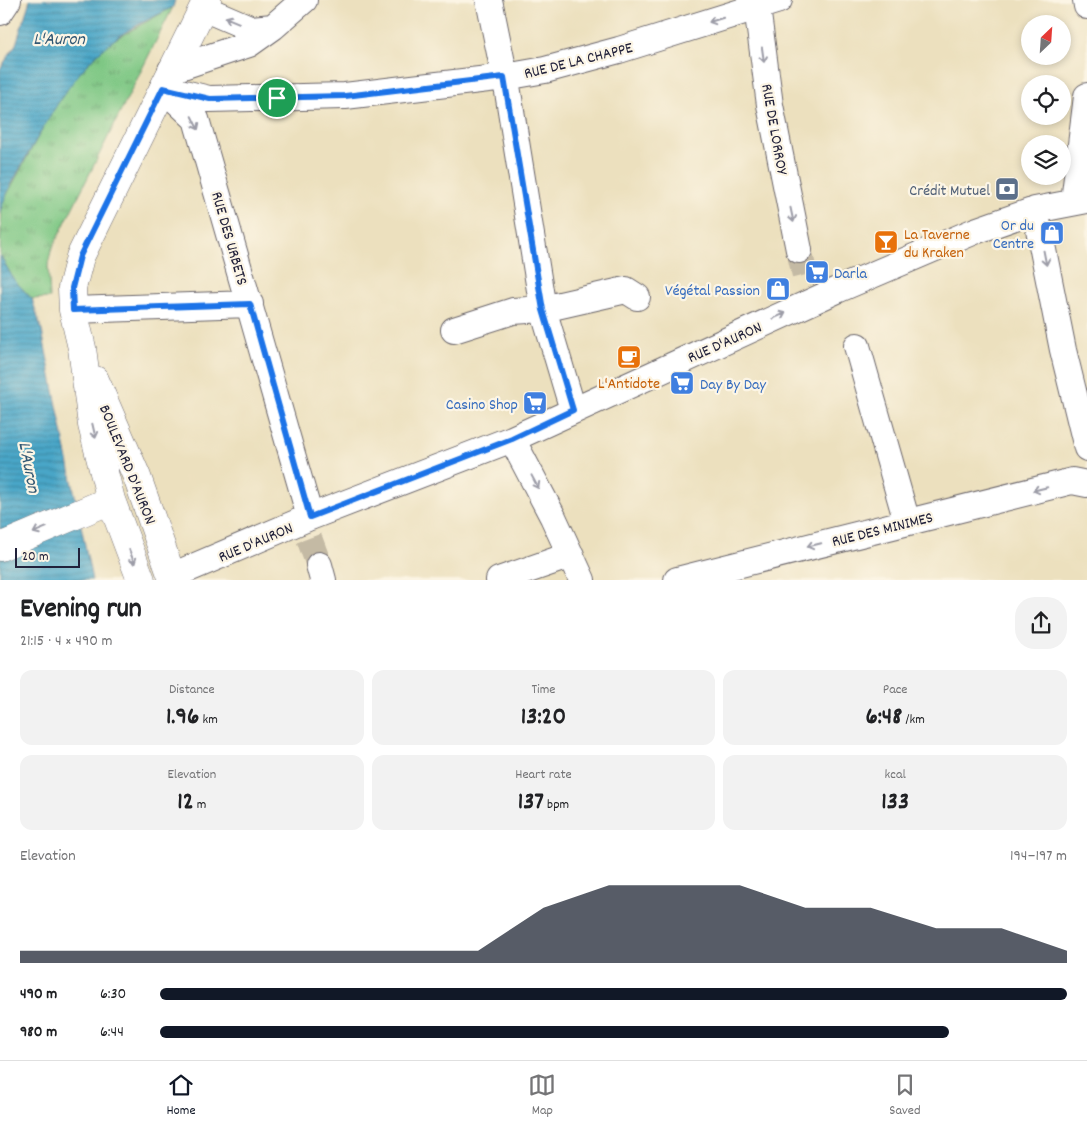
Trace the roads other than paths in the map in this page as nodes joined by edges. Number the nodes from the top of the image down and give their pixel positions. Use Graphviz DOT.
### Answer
graph roads {
  1 [pos="8,0"];
  2 [pos="304,0"];
  3 [pos="489,0"];
  4 [pos="1086,0"];
  5 [pos="768,3"];
  6 [pos="205,4"];
  7 [pos="1087,6"];
  8 [pos="0,12"];
  9 [pos="273,27"];
  10 [pos="504,77"];
  11 [pos="167,79"];
  12 [pos="1087,96"];
  13 [pos="1080,201"];
  14 [pos="1035,210"];
  15 [pos="799,250"];
  16 [pos="637,297"];
  17 [pos="250,304"];
  18 [pos="73,310"];
  19 [pos="543,310"];
  20 [pos="454,330"];
  21 [pos="857,346"];
  22 [pos="82,348"];
  23 [pos="573,410"];
  24 [pos="512,439"];
  25 [pos="1087,448"];
  26 [pos="1087,484"];
  27 [pos="111,500"];
  28 [pos="907,522"];
  29 [pos="307,525"];
  30 [pos="0,548"];
  31 [pos="571,555"];
  32 [pos="167,572"];
  33 [pos="142,580"];
  34 [pos="499,580"];
  35 [pos="582,580"];
  36 [pos="677,580"];
  1 -- 8 [label="street"];
  2 -- 9 [label="street"];
  3 -- 10 [label="street"];
  4 -- 7 [label="street"];
  5 -- 10 [label="street, RUE DE LA CHAPPE, one-way"];
  5 -- 15 [label="street, RUE DE LORROY, one-way"];
  9 -- 6 [label="street, one-way"];
  6 -- 11 [label="main road, BOULEVARD D'AURON"];
  9 -- 11 [label="street"];
  10 -- 11 [label="street, RUE DE LA CHAPPE"];
  10 -- 19 [label="street"];
  11 -- 17 [label="street, RUE DES URBETS, one-way"];
  11 -- 18 [label="main road, BOULEVARD D'AURON"];
  12 -- 13 [label="street"];
  13 -- 14 [label="street, RUE D'AURON"];
  23 -- 14 [label="street, RUE D'AURON, one-way"];
  14 -- 25 [label="street, one-way"];
  16 -- 19 [label="street"];
  17 -- 18 [label="street"];
  17 -- 29 [label="street, RUE DES URBETS"];
  18 -- 22 [label="main road, BOULEVARD D'AURON"];
  19 -- 20 [label="street"];
  19 -- 23 [label="street"];
  21 -- 28 [label="street"];
  22 -- 27 [label="main road, BOULEVARD D'AURON, one-way"];
  22 -- 32 [label="main road, BOULEVARD D'AURON"];
  23 -- 24 [label="street, RUE D'AURON"];
  24 -- 29 [label="street, RUE D'AURON"];
  24 -- 31 [label="street, one-way"];
  26 -- 28 [label="street, RUE DES MINIMES, one-way"];
  27 -- 30 [label="main road, one-way"];
  27 -- 32 [label="main road"];
  27 -- 33 [label="main road, BOULEVARD D'AURON, one-way"];
  28 -- 36 [label="street, RUE DES MINIMES, one-way"];
  29 -- 32 [label="street, RUE D'AURON"];
  31 -- 34 [label="street"];
  31 -- 35 [label="street"];
}
